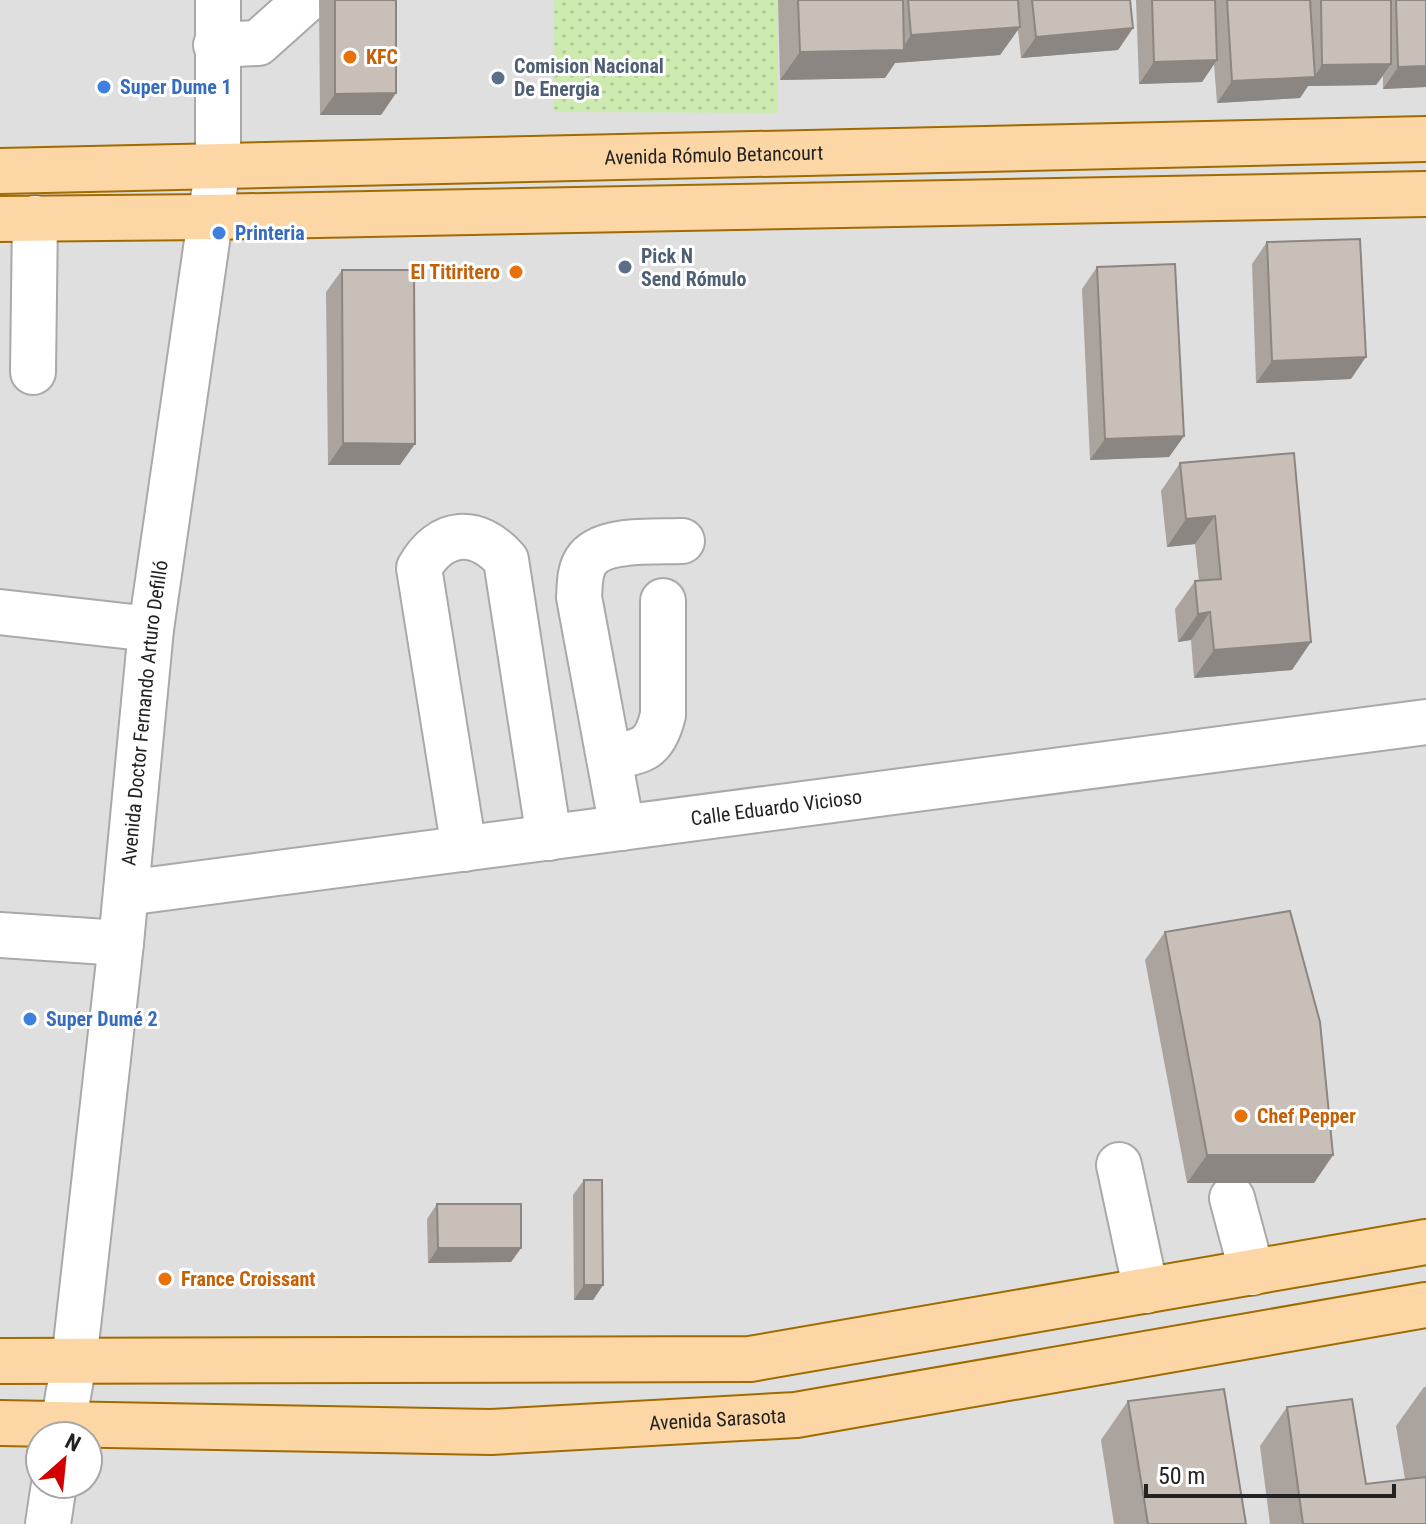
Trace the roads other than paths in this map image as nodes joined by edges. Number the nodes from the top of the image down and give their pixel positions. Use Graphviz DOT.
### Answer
graph roads {
  1 [pos="218,0"];
  2 [pos="306,0"];
  3 [pos="216,45"];
  4 [pos="1426,139"];
  5 [pos="218,165"];
  6 [pos="0,171"];
  7 [pos="1426,194"];
  8 [pos="209,217"];
  9 [pos="17,218"];
  10 [pos="33,372"];
  11 [pos="682,541"];
  12 [pos="663,601"];
  13 [pos="0,612"];
  14 [pos="151,629"];
  15 [pos="1426,722"];
  16 [pos="609,757"];
  17 [pos="622,828"];
  18 [pos="549,838"];
  19 [pos="464,849"];
  20 [pos="126,893"];
  21 [pos="0,935"];
  22 [pos="121,943"];
  23 [pos="1119,1165"];
  24 [pos="1232,1198"];
  25 [pos="1426,1242"];
  26 [pos="1252,1273"];
  27 [pos="1146,1291"];
  28 [pos="1426,1305"];
  29 [pos="0,1361"];
  30 [pos="74,1362"];
  31 [pos="63,1420"];
  32 [pos="0,1423"];
  33 [pos="24,1426"];
  34 [pos="104,1430"];
  35 [pos="52,1500"];
  36 [pos="48,1524"];
  1 -- 3 [label="street, Avenida Doctor Fernando Arturo Defilló"];
  2 -- 3 [label="street"];
  3 -- 5 [label="street, Avenida Doctor Fernando Arturo Defilló"];
  4 -- 5 [label="main road, Avenida Rómulo Betancourt"];
  5 -- 6 [label="main road, Avenida Rómulo Betancourt"];
  5 -- 8 [label="street, Avenida Doctor Fernando Arturo Defilló"];
  7 -- 8 [label="main road"];
  8 -- 9 [label="main road"];
  8 -- 14 [label="street, Avenida Doctor Fernando Arturo Defilló"];
  9 -- 10 [label="street"];
  11 -- 16 [label="street"];
  12 -- 16 [label="street"];
  13 -- 14 [label="street"];
  14 -- 20 [label="street, Avenida Doctor Fernando Arturo Defilló"];
  15 -- 17 [label="street, Calle Eduardo Vicioso"];
  16 -- 17 [label="street"];
  17 -- 18 [label="street, Calle Eduardo Vicioso"];
  18 -- 19 [label="street, Calle Eduardo Vicioso"];
  18 -- 19 [label="street"];
  19 -- 20 [label="street, Calle Eduardo Vicioso"];
  20 -- 22 [label="street, Avenida Doctor Fernando Arturo Defilló"];
  21 -- 22 [label="street"];
  22 -- 30 [label="street, Avenida Doctor Fernando Arturo Defilló"];
  23 -- 27 [label="street"];
  24 -- 26 [label="street"];
  25 -- 26 [label="main road"];
  26 -- 27 [label="main road"];
  27 -- 30 [label="main road"];
  28 -- 34 [label="main road, Avenida Sarasota"];
  29 -- 30 [label="main road"];
  30 -- 31 [label="street, Avenida Doctor Fernando Arturo Defilló"];
  32 -- 33 [label="main road, Avenida Sarasota"];
  35 -- 36 [label="street"];
}
